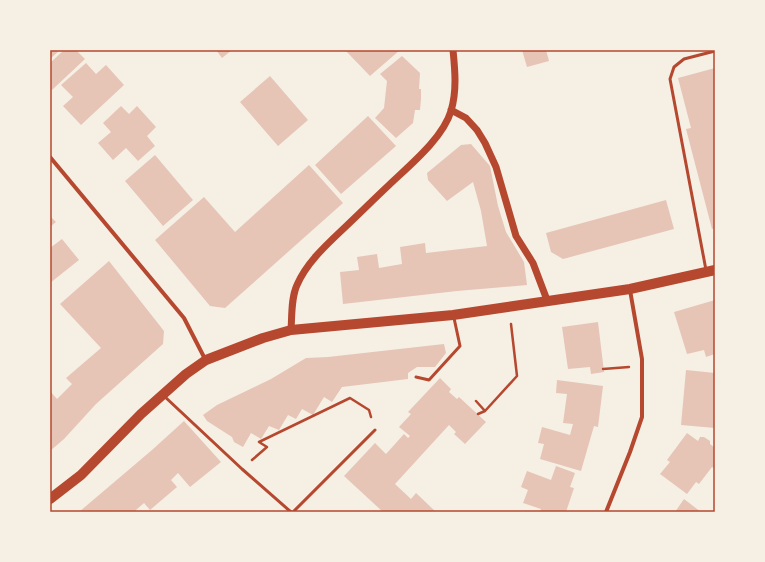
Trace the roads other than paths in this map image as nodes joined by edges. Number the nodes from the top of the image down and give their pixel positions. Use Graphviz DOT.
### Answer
graph roads {
  1 [pos="453,50"];
  2 [pos="715,51"];
  3 [pos="451,110"];
  4 [pos="50,157"];
  5 [pos="711,271"];
  6 [pos="630,289"];
  7 [pos="547,300"];
  8 [pos="453,315"];
  9 [pos="291,330"];
  10 [pos="206,360"];
  11 [pos="416,377"];
  12 [pos="162,395"];
  13 [pos="375,430"];
  14 [pos="50,499"];
  15 [pos="292,512"];
  16 [pos="606,512"];
  1 -- 3 [label="street"];
  2 -- 5 [label="lane"];
  3 -- 7 [label="street"];
  3 -- 9 [label="street"];
  4 -- 10 [label="street"];
  5 -- 6 [label="main road"];
  6 -- 7 [label="main road"];
  6 -- 16 [label="street"];
  7 -- 8 [label="main road"];
  8 -- 9 [label="main road"];
  8 -- 11 [label="lane"];
  9 -- 10 [label="main road"];
  10 -- 12 [label="main road"];
  12 -- 14 [label="main road"];
  12 -- 15 [label="lane"];
  13 -- 15 [label="lane"];
}
